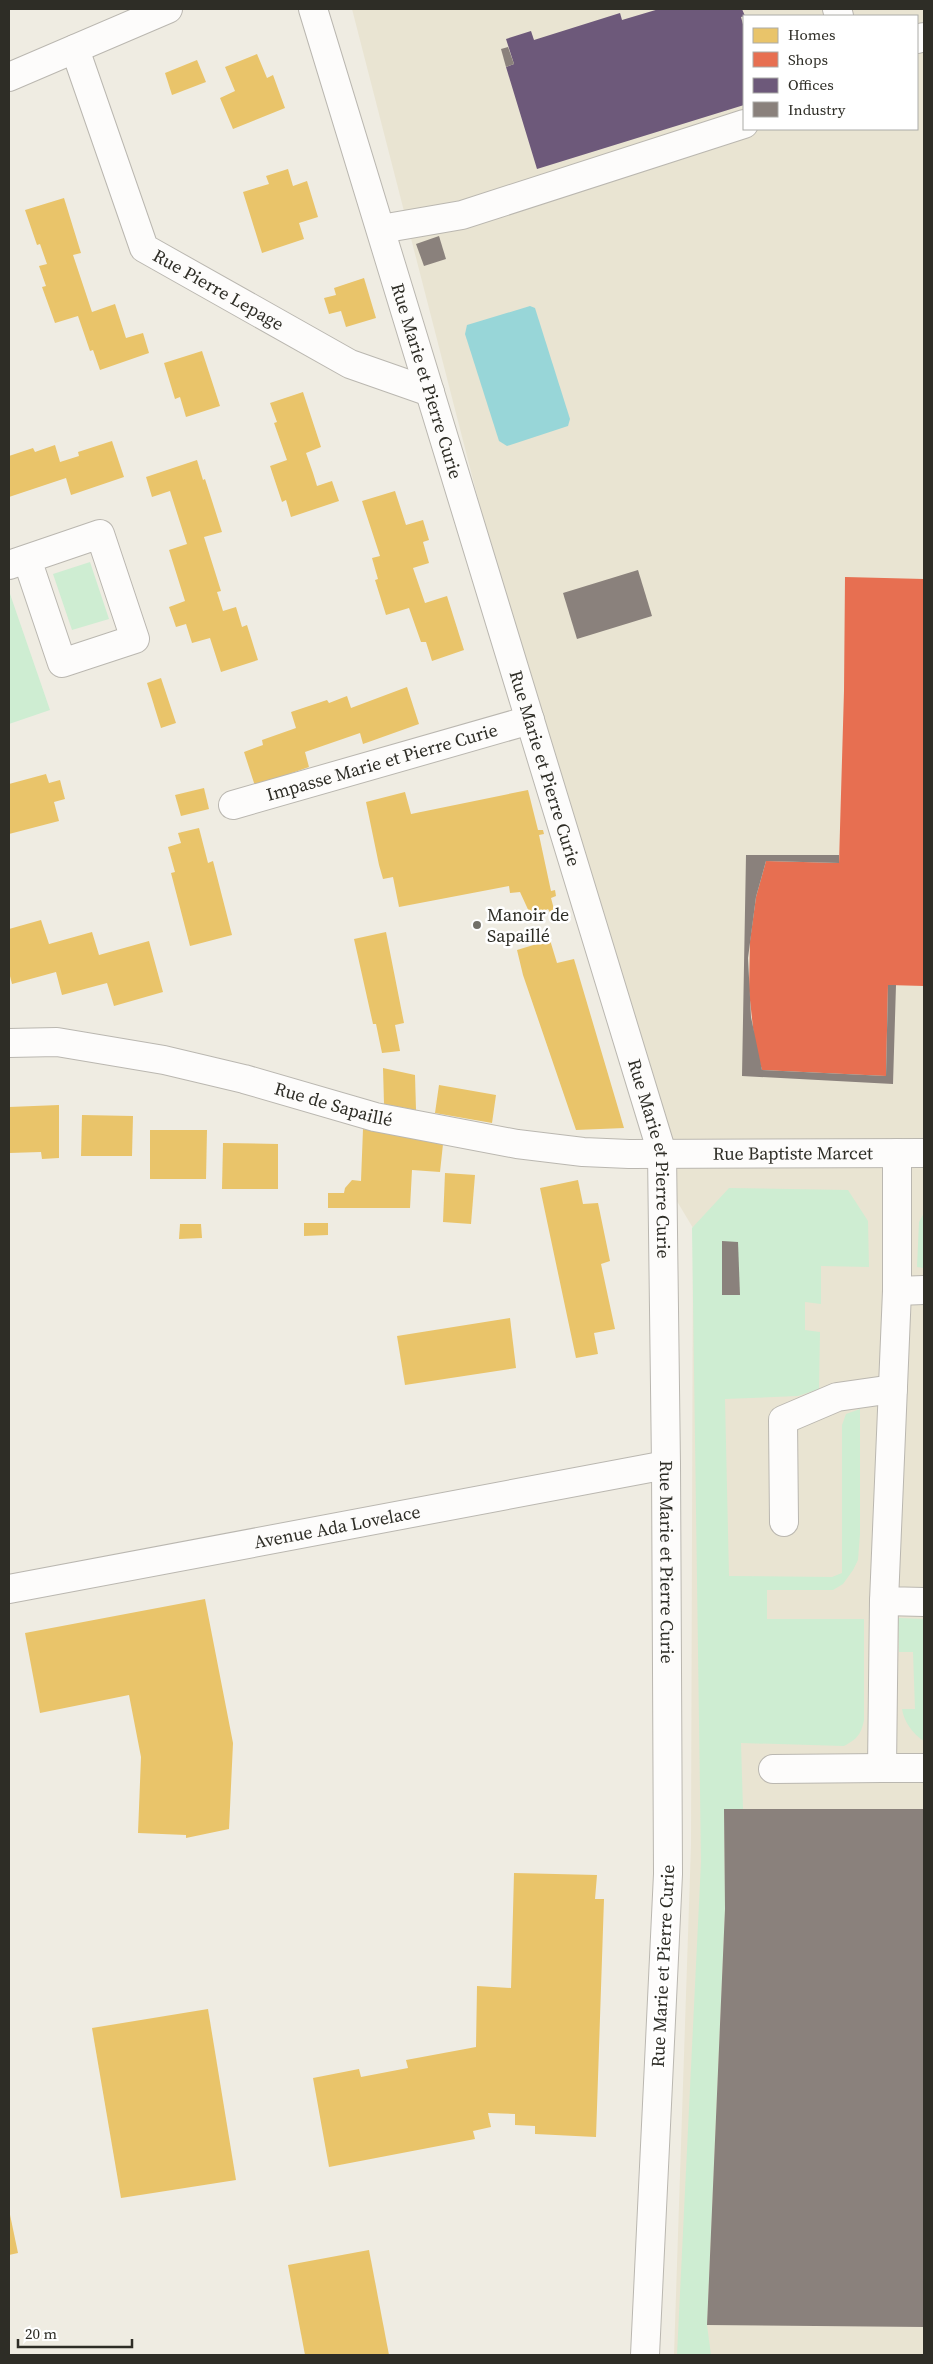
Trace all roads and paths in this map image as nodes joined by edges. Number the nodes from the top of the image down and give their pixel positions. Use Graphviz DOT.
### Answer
graph roads {
  1 [pos="168,9"];
  2 [pos="313,9"];
  3 [pos="75,49"];
  4 [pos="9,77"];
  5 [pos="743,124"];
  6 [pos="381,229"];
  7 [pos="430,392"];
  8 [pos="18,562"];
  9 [pos="530,720"];
  10 [pos="233,805"];
  11 [pos="9,1043"];
  12 [pos="662,1153"];
  13 [pos="897,1153"];
  14 [pos="924,1153"];
  15 [pos="924,1290"];
  16 [pos="897,1291"];
  17 [pos="893,1389"];
  18 [pos="666,1465"];
  19 [pos="784,1522"];
  20 [pos="9,1589"];
  21 [pos="884,1601"];
  22 [pos="924,1602"];
  23 [pos="772,1768"];
  24 [pos="882,1768"];
  25 [pos="924,1768"];
  26 [pos="645,2355"];
  1 -- 3 [label="street"];
  2 -- 6 [label="street, Rue Marie et Pierre Curie"];
  3 -- 4 [label="street"];
  3 -- 7 [label="street, Rue Pierre Lepage"];
  5 -- 6 [label="street"];
  6 -- 7 [label="street, Rue Marie et Pierre Curie"];
  7 -- 9 [label="street, Rue Marie et Pierre Curie"];
  8 -- 8 [label="street"];
  9 -- 10 [label="street, Impasse Marie et Pierre Curie"];
  9 -- 12 [label="street, Rue Marie et Pierre Curie"];
  11 -- 12 [label="street, Rue de Sapaillé"];
  12 -- 13 [label="street, Rue Baptiste Marcet"];
  12 -- 18 [label="street, Rue Marie et Pierre Curie"];
  13 -- 14 [label="street, Rue Baptiste Marcet"];
  13 -- 16 [label="street"];
  15 -- 16 [label="street"];
  16 -- 17 [label="street"];
  17 -- 19 [label="street"];
  17 -- 21 [label="street"];
  18 -- 20 [label="street, Avenue Ada Lovelace"];
  18 -- 26 [label="street, Rue Marie et Pierre Curie"];
  21 -- 22 [label="street"];
  21 -- 24 [label="street"];
  23 -- 24 [label="street"];
  24 -- 25 [label="street"];
}
